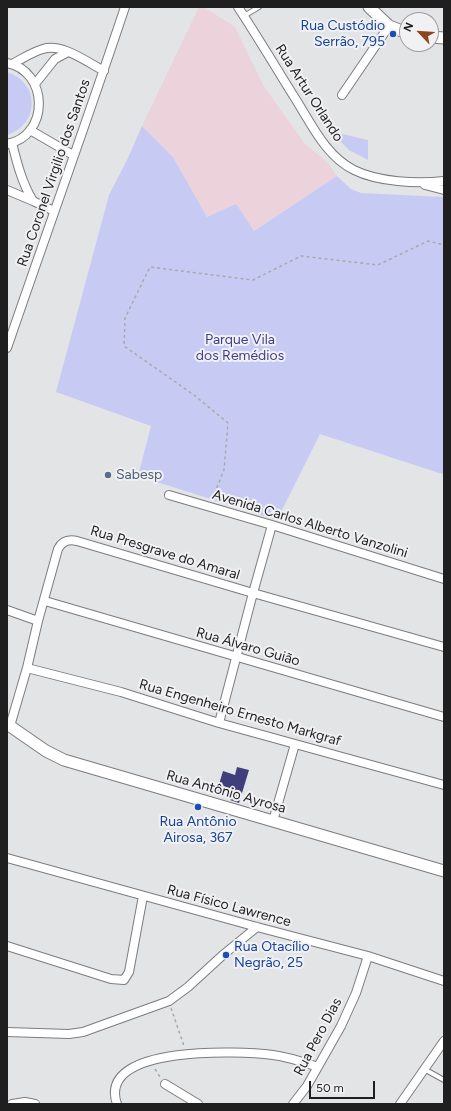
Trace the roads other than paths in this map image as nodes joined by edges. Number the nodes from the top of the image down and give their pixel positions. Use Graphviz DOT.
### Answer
graph roads {
  1 [pos="124,7"];
  2 [pos="238,7"];
  3 [pos="259,7"];
  4 [pos="369,7"];
  5 [pos="244,16"];
  6 [pos="389,26"];
  7 [pos="399,30"];
  8 [pos="68,52"];
  9 [pos="10,64"];
  10 [pos="104,71"];
  11 [pos="35,84"];
  12 [pos="342,95"];
  13 [pos="30,130"];
  14 [pos="9,143"];
  15 [pos="73,156"];
  16 [pos="444,181"];
  17 [pos="421,184"];
  18 [pos="7,190"];
  19 [pos="444,190"];
  20 [pos="33,201"];
  21 [pos="54,211"];
  22 [pos="7,348"];
  23 [pos="169,495"];
  24 [pos="272,525"];
  25 [pos="444,579"];
  26 [pos="253,593"];
  27 [pos="45,601"];
  28 [pos="7,610"];
  29 [pos="38,621"];
  30 [pos="444,647"];
  31 [pos="236,657"];
  32 [pos="28,668"];
  33 [pos="444,717"];
  34 [pos="219,723"];
  35 [pos="9,725"];
  36 [pos="295,744"];
  37 [pos="444,785"];
  38 [pos="273,821"];
  39 [pos="7,858"];
  40 [pos="444,871"];
  41 [pos="143,896"];
  42 [pos="257,927"];
  43 [pos="7,946"];
  44 [pos="368,956"];
  45 [pos="444,981"];
  46 [pos="7,1032"];
  47 [pos="444,1041"];
  48 [pos="318,1067"];
  49 [pos="424,1069"];
  50 [pos="444,1080"];
  51 [pos="164,1084"];
  52 [pos="12,1104"];
  53 [pos="35,1104"];
  54 [pos="117,1104"];
  55 [pos="198,1104"];
  56 [pos="293,1104"];
  57 [pos="400,1104"];
  1 -- 10 [label="street, Rua Coronel Virgilio dos Santos"];
  2 -- 5 [label="street, Rua Artur Orlando"];
  3 -- 5 [label="lane"];
  4 -- 6 [label="street"];
  5 -- 17 [label="street, Rua Artur Orlando"];
  6 -- 7 [label="street"];
  6 -- 12 [label="street"];
  8 -- 9 [label="street"];
  8 -- 10 [label="street"];
  8 -- 11 [label="street"];
  9 -- 11 [label="street"];
  10 -- 15 [label="street, Rua Coronel Virgilio dos Santos"];
  11 -- 13 [label="street"];
  13 -- 14 [label="street"];
  13 -- 15 [label="street"];
  14 -- 20 [label="street"];
  15 -- 21 [label="street, Rua Coronel Virgilio dos Santos"];
  16 -- 17 [label="street, Rua Artur Orlando"];
  17 -- 19 [label="street"];
  18 -- 20 [label="street"];
  20 -- 21 [label="street"];
  21 -- 22 [label="street, Rua Coronel Virgilio dos Santos"];
  23 -- 24 [label="street, Avenida Carlos Alberto Vanzolini"];
  24 -- 25 [label="street, Avenida Carlos Alberto Vanzolini"];
  24 -- 26 [label="street"];
  26 -- 27 [label="street, Rua Presgrave do Amaral"];
  26 -- 30 [label="street, Rua Presgrave do Amaral"];
  26 -- 31 [label="street"];
  27 -- 29 [label="street, Rua Presgrave do Amaral"];
  27 -- 31 [label="street, Rua Álvaro Guião"];
  28 -- 29 [label="street"];
  29 -- 32 [label="street, Rua Presgrave do Amaral"];
  31 -- 33 [label="street, Rua Álvaro Guião"];
  31 -- 34 [label="street"];
  32 -- 34 [label="street, Rua Engenheiro Ernesto Markgraf"];
  32 -- 35 [label="street, Rua Presgrave do Amaral"];
  34 -- 36 [label="street, Rua Engenheiro Ernesto Markgraf"];
  35 -- 38 [label="street, Rua Antônio Ayrosa"];
  36 -- 37 [label="street, Rua Engenheiro Ernesto Markgraf"];
  36 -- 38 [label="street"];
  38 -- 40 [label="street, Rua Antônio Ayrosa"];
  39 -- 41 [label="street, Rua Físico Lawrence"];
  41 -- 42 [label="street, Rua Físico Lawrence"];
  41 -- 43 [label="street"];
  42 -- 44 [label="street, Rua Físico Lawrence"];
  42 -- 46 [label="street"];
  44 -- 45 [label="street, Rua Físico Lawrence"];
  44 -- 48 [label="street, Rua Pero Dias"];
  47 -- 49 [label="street"];
  48 -- 54 [label="street"];
  48 -- 56 [label="street, Rua Pero Dias"];
  49 -- 50 [label="lane"];
  49 -- 57 [label="street"];
  51 -- 55 [label="street"];
  52 -- 53 [label="street"];
}
